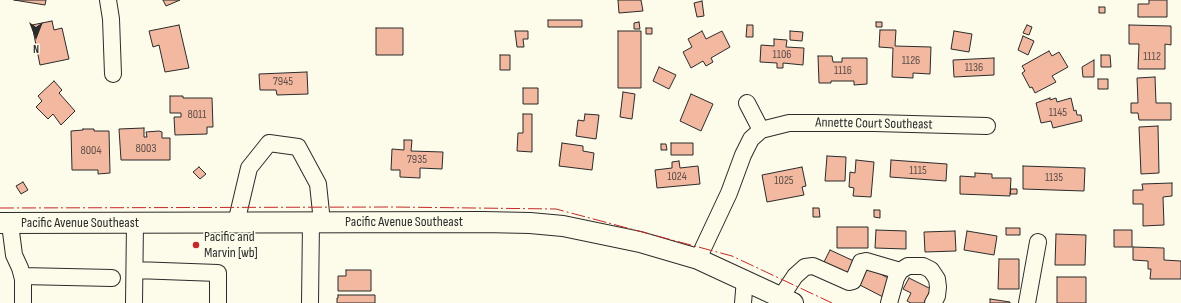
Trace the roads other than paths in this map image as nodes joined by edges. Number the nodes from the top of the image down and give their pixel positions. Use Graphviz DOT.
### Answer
graph roads {
  1 [pos="108,0"];
  2 [pos="113,74"];
  3 [pos="747,104"];
  4 [pos="987,126"];
  5 [pos="761,130"];
  6 [pos="317,222"];
  7 [pos="135,223"];
  8 [pos="236,223"];
  9 [pos="5,224"];
  10 [pos="1038,242"];
  11 [pos="698,258"];
  12 [pos="135,270"];
  13 [pos="900,271"];
  14 [pos="22,276"];
  15 [pos="112,278"];
  16 [pos="745,279"];
  17 [pos="787,300"];
  18 [pos="23,303"];
  19 [pos="134,303"];
  20 [pos="218,303"];
  21 [pos="310,303"];
  22 [pos="743,303"];
  23 [pos="889,303"];
  24 [pos="933,303"];
  25 [pos="1027,303"];
  1 -- 2 [label="street"];
  3 -- 5 [label="street"];
  4 -- 5 [label="street, Annette Court Southeast"];
  5 -- 11 [label="street"];
  6 -- 8 [label="main road, Pacific Avenue Southeast"];
  6 -- 8 [label="street"];
  6 -- 11 [label="main road, Pacific Avenue Southeast"];
  6 -- 21 [label="street"];
  7 -- 8 [label="main road, Pacific Avenue Southeast"];
  7 -- 9 [label="main road, Pacific Avenue Southeast"];
  7 -- 12 [label="street"];
  9 -- 14 [label="street"];
  10 -- 25 [label="street"];
  11 -- 16 [label="main road, Pacific Avenue Southeast"];
  12 -- 19 [label="street"];
  12 -- 20 [label="street"];
  13 -- 17 [label="street"];
  13 -- 23 [label="street"];
  13 -- 24 [label="street"];
  14 -- 15 [label="street"];
  14 -- 18 [label="street"];
  16 -- 17 [label="main road, Pacific Avenue Southeast"];
  16 -- 22 [label="street"];
}
